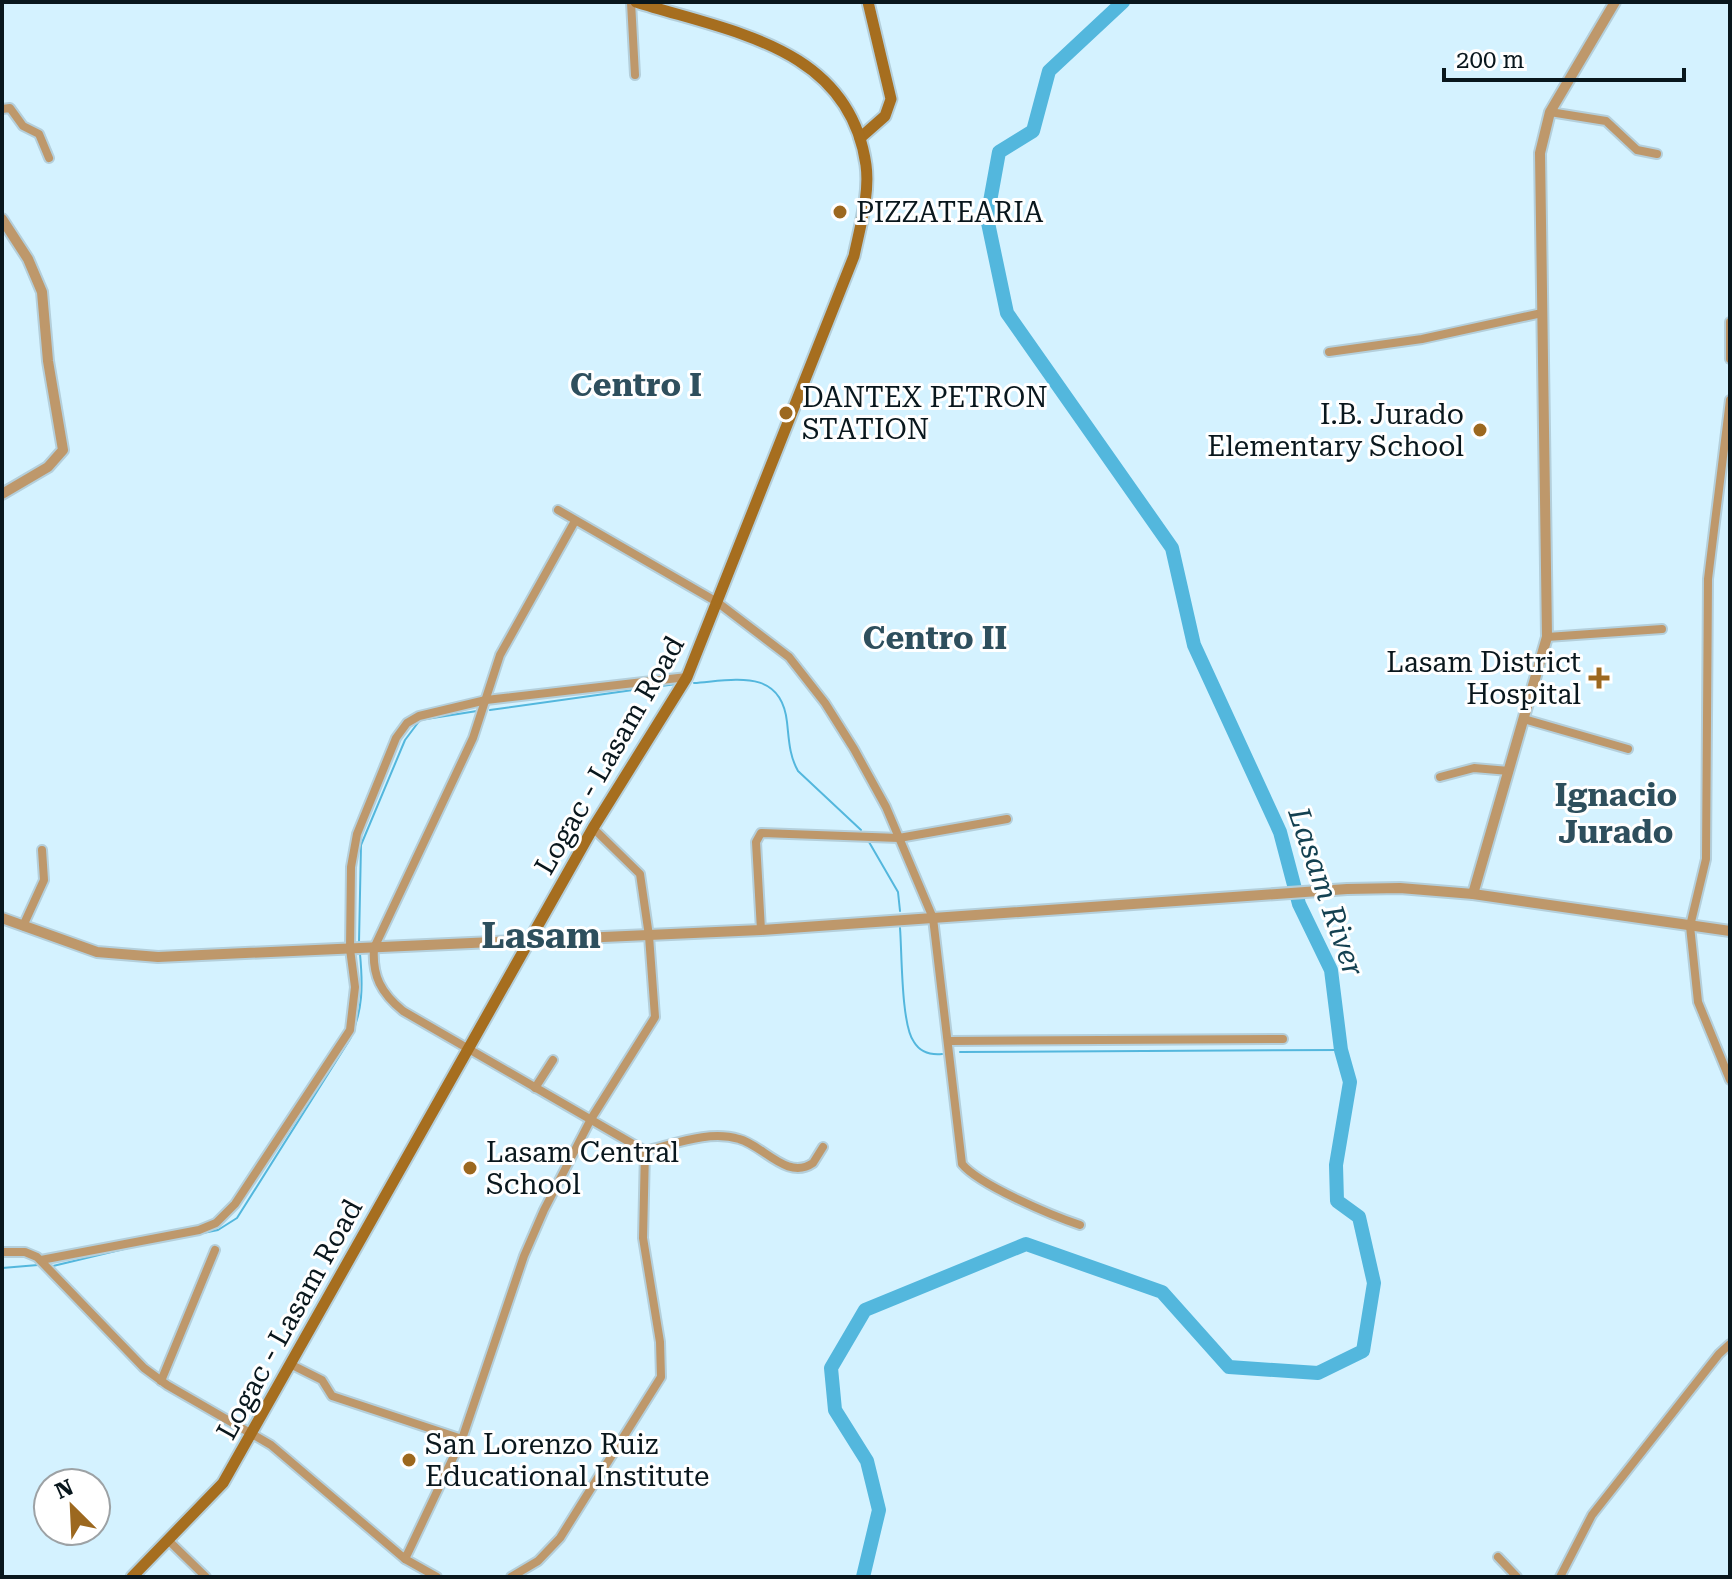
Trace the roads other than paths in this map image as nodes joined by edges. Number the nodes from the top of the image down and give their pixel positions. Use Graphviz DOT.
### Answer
graph roads {
  1 [pos="634,2"];
  2 [pos="868,2"];
  3 [pos="1615,2"];
  4 [pos="635,75"];
  5 [pos="2,109"];
  6 [pos="1550,112"];
  7 [pos="860,138"];
  8 [pos="1657,154"];
  9 [pos="49,158"];
  10 [pos="2,219"];
  11 [pos="1542,313"];
  12 [pos="1730,322"];
  13 [pos="1329,352"];
  14 [pos="1730,359"];
  15 [pos="1730,400"];
  16 [pos="2,494"];
  17 [pos="558,510"];
  18 [pos="575,521"];
  19 [pos="717,602"];
  20 [pos="1662,629"];
  21 [pos="1547,637"];
  22 [pos="687,677"];
  23 [pos="486,700"];
  24 [pos="1524,719"];
  25 [pos="1628,749"];
  26 [pos="1509,771"];
  27 [pos="1440,777"];
  28 [pos="1007,819"];
  29 [pos="593,828"];
  30 [pos="899,838"];
  31 [pos="42,850"];
  32 [pos="1473,894"];
  33 [pos="2,918"];
  34 [pos="933,918"];
  35 [pos="23,926"];
  36 [pos="1690,926"];
  37 [pos="761,930"];
  38 [pos="1730,931"];
  39 [pos="649,936"];
  40 [pos="531,940"];
  41 [pos="374,948"];
  42 [pos="350,949"];
  43 [pos="1283,1039"];
  44 [pos="950,1041"];
  45 [pos="466,1050"];
  46 [pos="553,1060"];
  47 [pos="1730,1080"];
  48 [pos="535,1088"];
  49 [pos="591,1119"];
  50 [pos="823,1147"];
  51 [pos="645,1151"];
  52 [pos="1080,1225"];
  53 [pos="215,1250"];
  54 [pos="2,1252"];
  55 [pos="41,1260"];
  56 [pos="1730,1344"];
  57 [pos="290,1364"];
  58 [pos="161,1381"];
  59 [pos="253,1434"];
  60 [pos="462,1439"];
  61 [pos="168,1540"];
  62 [pos="1498,1557"];
  63 [pos="405,1559"];
  64 [pos="132,1577"];
  65 [pos="206,1577"];
  66 [pos="437,1577"];
  67 [pos="511,1577"];
  68 [pos="1517,1577"];
  69 [pos="1560,1577"];
  1 -- 4 [label="street"];
  1 -- 7 [label="main road, Logac - Lasam Road"];
  2 -- 7 [label="main road"];
  3 -- 6 [label="street"];
  5 -- 9 [label="street"];
  6 -- 8 [label="street"];
  6 -- 11 [label="street"];
  7 -- 19 [label="main road, Logac - Lasam Road"];
  10 -- 16 [label="street"];
  11 -- 13 [label="street"];
  11 -- 21 [label="street"];
  12 -- 14 [label="street"];
  15 -- 36 [label="street"];
  17 -- 18 [label="street"];
  18 -- 19 [label="street"];
  18 -- 23 [label="street"];
  19 -- 22 [label="main road, Logac - Lasam Road"];
  19 -- 30 [label="street"];
  20 -- 21 [label="street"];
  21 -- 24 [label="street"];
  22 -- 23 [label="street"];
  22 -- 29 [label="main road, Logac - Lasam Road"];
  23 -- 41 [label="street"];
  23 -- 42 [label="street"];
  24 -- 25 [label="street"];
  24 -- 26 [label="street"];
  26 -- 27 [label="street"];
  26 -- 32 [label="street"];
  28 -- 30 [label="street"];
  29 -- 39 [label="street"];
  29 -- 40 [label="main road, Logac - Lasam Road"];
  30 -- 34 [label="street"];
  30 -- 37 [label="street"];
  31 -- 35 [label="street"];
  32 -- 34 [label="street"];
  32 -- 36 [label="street"];
  33 -- 35 [label="street"];
  34 -- 37 [label="street"];
  34 -- 44 [label="street"];
  35 -- 42 [label="street"];
  36 -- 38 [label="street"];
  36 -- 47 [label="street"];
  37 -- 39 [label="street"];
  39 -- 40 [label="street"];
  39 -- 49 [label="street"];
  40 -- 41 [label="street"];
  40 -- 45 [label="main road, Logac - Lasam Road"];
  41 -- 42 [label="street"];
  41 -- 45 [label="street"];
  42 -- 55 [label="street"];
  43 -- 44 [label="street"];
  44 -- 52 [label="street"];
  45 -- 48 [label="street"];
  45 -- 57 [label="main road, Logac - Lasam Road"];
  46 -- 48 [label="street"];
  48 -- 49 [label="street"];
  49 -- 51 [label="street"];
  49 -- 60 [label="street"];
  50 -- 51 [label="street"];
  51 -- 67 [label="street"];
  53 -- 58 [label="street"];
  54 -- 55 [label="street"];
  55 -- 58 [label="street"];
  56 -- 69 [label="street"];
  57 -- 59 [label="main road, Logac - Lasam Road"];
  57 -- 60 [label="street"];
  58 -- 59 [label="street"];
  59 -- 61 [label="main road, Logac - Lasam Road"];
  59 -- 63 [label="street"];
  60 -- 63 [label="street"];
  61 -- 64 [label="main road, Logac - Lasam Road"];
  61 -- 65 [label="street"];
  62 -- 68 [label="street"];
  63 -- 66 [label="street"];
}
